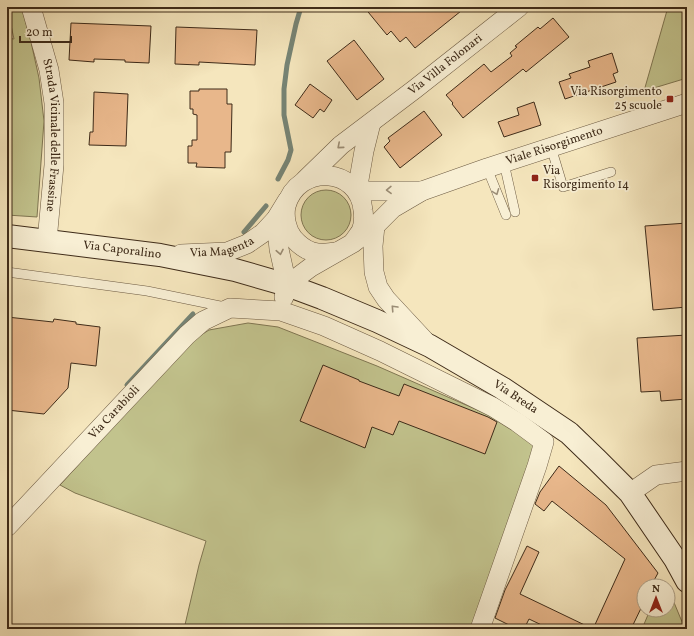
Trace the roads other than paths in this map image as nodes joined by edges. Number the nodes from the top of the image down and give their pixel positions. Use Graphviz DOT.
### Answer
graph roads {
  1 [pos="31,7"];
  2 [pos="519,7"];
  3 [pos="687,103"];
  4 [pos="371,123"];
  5 [pos="551,147"];
  6 [pos="495,166"];
  7 [pos="612,172"];
  8 [pos="305,180"];
  9 [pos="422,190"];
  10 [pos="357,191"];
  11 [pos="288,198"];
  12 [pos="515,212"];
  13 [pos="506,215"];
  14 [pos="276,220"];
  15 [pos="375,226"];
  16 [pos="7,236"];
  17 [pos="47,241"];
  18 [pos="353,243"];
  19 [pos="336,252"];
  20 [pos="160,255"];
  21 [pos="236,270"];
  22 [pos="7,272"];
  23 [pos="287,285"];
  24 [pos="230,308"];
  25 [pos="281,311"];
  26 [pos="430,346"];
  27 [pos="687,471"];
  28 [pos="630,493"];
  29 [pos="7,527"];
  30 [pos="687,581"];
  31 [pos="480,629"];
  1 -- 17 [label="street, Strada Vicinale delle Frassine"];
  2 -- 4 [label="street, Via Villa Folonari"];
  3 -- 5 [label="street, Viale Risorgimento"];
  4 -- 8 [label="street, Via Villa Folonari, one-way"];
  4 -- 10 [label="street"];
  5 -- 6 [label="street, Viale Risorgimento"];
  5 -- 7 [label="lane"];
  6 -- 9 [label="street, Viale Risorgimento"];
  6 -- 12 [label="lane"];
  6 -- 13 [label="lane, one-way"];
  8 -- 10 [label="street"];
  8 -- 11 [label="street"];
  9 -- 10 [label="street, Viale Risorgimento, one-way"];
  9 -- 15 [label="street, Viale Risorgimento"];
  10 -- 18 [label="street"];
  11 -- 14 [label="street, Via Magenta"];
  11 -- 19 [label="street, Viale Risorgimento"];
  14 -- 20 [label="street, Via Magenta"];
  14 -- 23 [label="street, one-way"];
  15 -- 18 [label="street, Viale Risorgimento"];
  26 -- 15 [label="street, one-way"];
  16 -- 17 [label="street, Via Caporalino"];
  17 -- 20 [label="street, Via Caporalino"];
  18 -- 19 [label="street, Viale Risorgimento"];
  19 -- 23 [label="street, Viale Risorgimento"];
  20 -- 21 [label="street, Via Caporalino"];
  21 -- 23 [label="street, Via Breda"];
  22 -- 24 [label="lane"];
  23 -- 25 [label="street"];
  23 -- 26 [label="street, Via Breda"];
  24 -- 25 [label="street, Via Breda"];
  24 -- 29 [label="street, Via Carabioli"];
  25 -- 31 [label="street, Via Breda"];
  26 -- 28 [label="street, Via Breda"];
  27 -- 28 [label="street"];
  28 -- 30 [label="street, Via Breda"];
}
